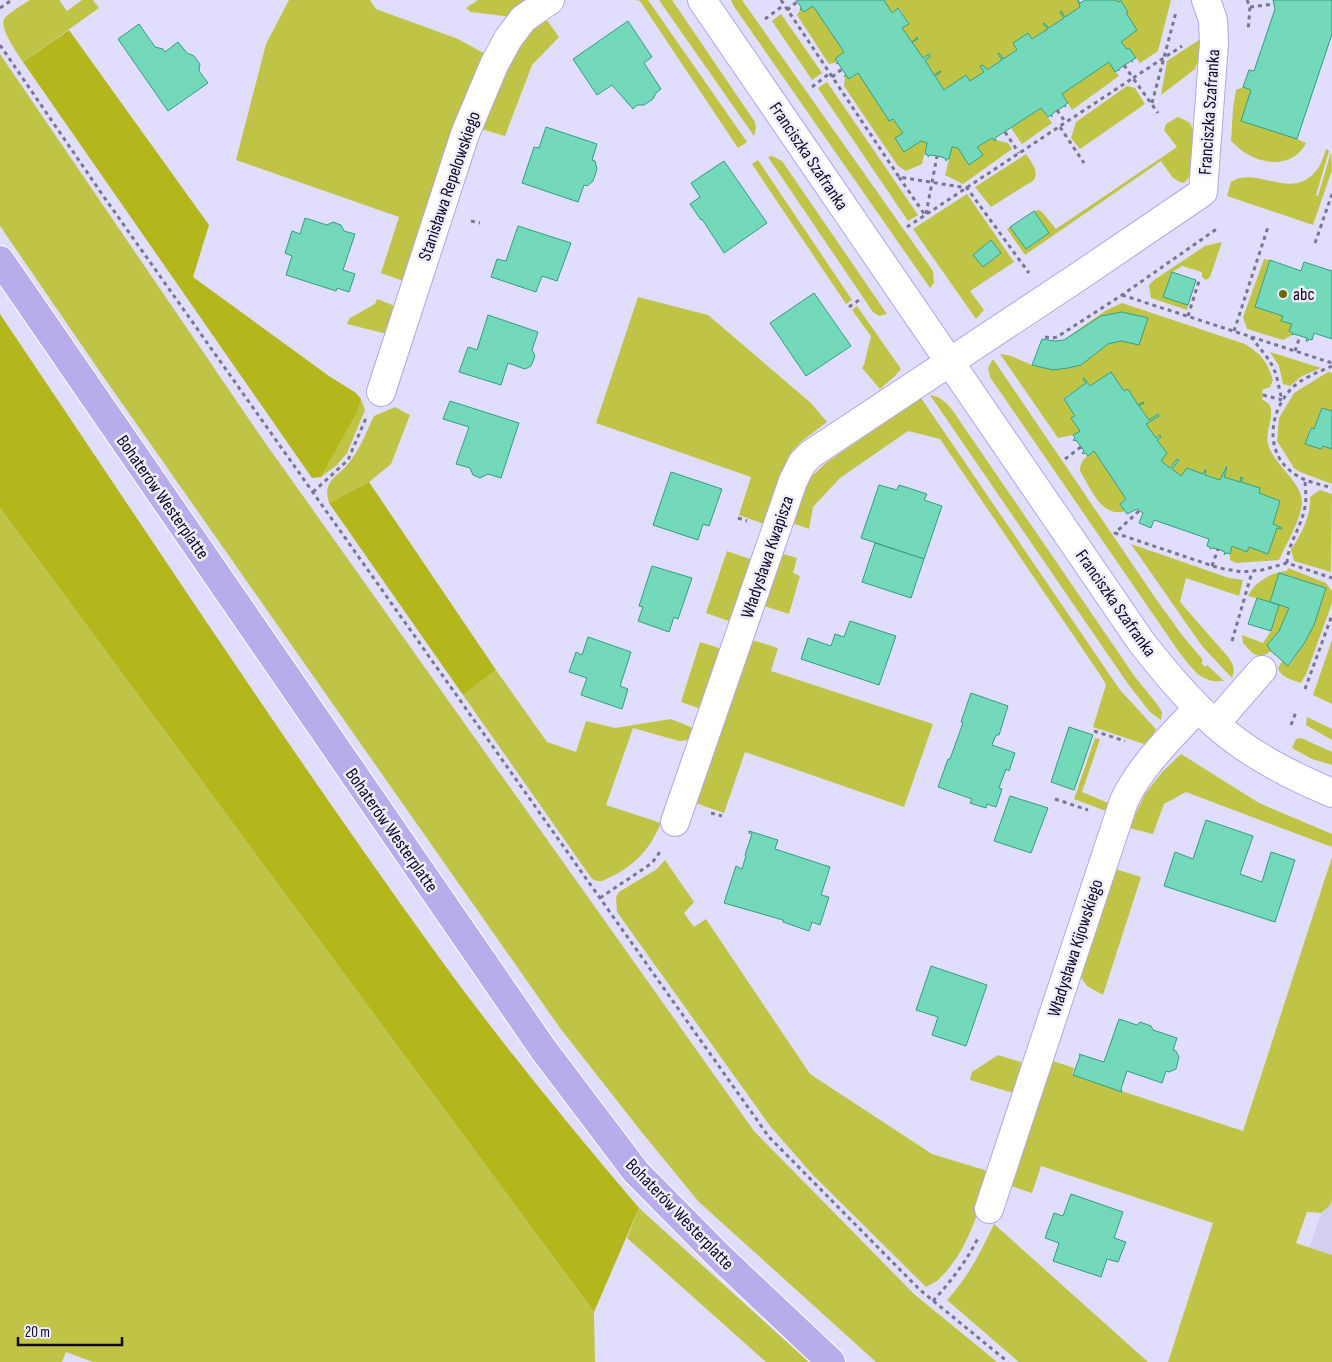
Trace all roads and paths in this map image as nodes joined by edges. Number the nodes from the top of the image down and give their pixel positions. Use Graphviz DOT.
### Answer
graph roads {
  1 [pos="12,0"];
  2 [pos="550,0"];
  3 [pos="702,0"];
  4 [pos="781,0"];
  5 [pos="1206,0"];
  6 [pos="797,2"];
  7 [pos="1274,4"];
  8 [pos="784,5"];
  9 [pos="1250,7"];
  10 [pos="0,8"];
  11 [pos="787,10"];
  12 [pos="1176,10"];
  13 [pos="764,19"];
  14 [pos="1186,43"];
  15 [pos="0,45"];
  16 [pos="1164,58"];
  17 [pos="1124,65"];
  18 [pos="842,69"];
  19 [pos="831,75"];
  20 [pos="1133,78"];
  21 [pos="812,88"];
  22 [pos="1152,104"];
  23 [pos="1058,110"];
  24 [pos="1158,113"];
  25 [pos="1066,123"];
  26 [pos="1060,127"];
  27 [pos="1005,132"];
  28 [pos="1019,153"];
  29 [pos="937,156"];
  30 [pos="1084,163"];
  31 [pos="899,177"];
  32 [pos="932,182"];
  33 [pos="967,188"];
  34 [pos="1332,194"];
  35 [pos="926,215"];
  36 [pos="908,227"];
  37 [pos="1268,227"];
  38 [pos="1218,228"];
  39 [pos="1315,243"];
  40 [pos="0,260"];
  41 [pos="1199,281"];
  42 [pos="1122,295"];
  43 [pos="1046,298"];
  44 [pos="859,300"];
  45 [pos="849,307"];
  46 [pos="1188,316"];
  47 [pos="1234,331"];
  48 [pos="1041,335"];
  49 [pos="1250,336"];
  50 [pos="1300,336"];
  51 [pos="1295,351"];
  52 [pos="950,360"];
  53 [pos="1332,365"];
  54 [pos="381,392"];
  55 [pos="1263,395"];
  56 [pos="1282,400"];
  57 [pos="1081,447"];
  58 [pos="1066,459"];
  59 [pos="1305,479"];
  60 [pos="1332,488"];
  61 [pos="313,492"];
  62 [pos="1140,511"];
  63 [pos="1218,549"];
  64 [pos="1287,564"];
  65 [pos="1212,566"];
  66 [pos="1252,572"];
  67 [pos="1332,578"];
  68 [pos="1332,616"];
  69 [pos="1232,641"];
  70 [pos="1262,670"];
  71 [pos="1305,689"];
  72 [pos="1296,712"];
  73 [pos="1206,716"];
  74 [pos="1291,725"];
  75 [pos="1332,793"];
  76 [pos="675,822"];
  77 [pos="600,898"];
  78 [pos="989,1209"];
  79 [pos="933,1301"];
  80 [pos="831,1362"];
  81 [pos="1008,1362"];
  1 -- 10 [label="path"];
  2 -- 54 [label="street, Stanisława Repelowskiego"];
  3 -- 52 [label="street, Franciszka Szafranka"];
  4 -- 8 [label="path"];
  5 -- 43 [label="street, Franciszka Szafranka"];
  6 -- 11 [label="path"];
  7 -- 9 [label="path"];
  8 -- 11 [label="path"];
  8 -- 13 [label="path"];
  11 -- 19 [label="path"];
  12 -- 16 [label="path"];
  14 -- 16 [label="path"];
  15 -- 61 [label="path"];
  16 -- 20 [label="path"];
  16 -- 22 [label="path"];
  17 -- 20 [label="path"];
  18 -- 19 [label="path"];
  19 -- 21 [label="path"];
  19 -- 31 [label="path"];
  20 -- 22 [label="path"];
  20 -- 25 [label="path"];
  22 -- 24 [label="path"];
  23 -- 25 [label="path"];
  25 -- 26 [label="path"];
  26 -- 28 [label="path"];
  26 -- 30 [label="path"];
  27 -- 28 [label="path"];
  28 -- 33 [label="path"];
  29 -- 32 [label="path"];
  31 -- 32 [label="path"];
  31 -- 35 [label="path"];
  32 -- 33 [label="path"];
  32 -- 35 [label="path"];
  33 -- 35 [label="path"];
  33 -- 43 [label="path"];
  34 -- 39 [label="path"];
  35 -- 36 [label="path"];
  37 -- 47 [label="path"];
  38 -- 42 [label="path"];
  40 -- 80 [label="main road, Bohaterów Westerplatte"];
  41 -- 46 [label="path"];
  42 -- 46 [label="path"];
  42 -- 48 [label="path"];
  43 -- 52 [label="street, Franciszka Szafranka"];
  44 -- 45 [label="path"];
  46 -- 47 [label="path"];
  47 -- 49 [label="path"];
  49 -- 51 [label="path"];
  49 -- 56 [label="path"];
  50 -- 51 [label="path"];
  51 -- 53 [label="path"];
  52 -- 73 [label="street, Franciszka Szafranka"];
  52 -- 76 [label="street, Władysława Kwapisza"];
  53 -- 56 [label="path"];
  54 -- 61 [label="path"];
  55 -- 56 [label="path"];
  56 -- 59 [label="path"];
  57 -- 58 [label="path"];
  59 -- 60 [label="path"];
  59 -- 64 [label="path"];
  61 -- 77 [label="path"];
  62 -- 65 [label="path"];
  63 -- 65 [label="path"];
  64 -- 66 [label="path"];
  64 -- 67 [label="path"];
  65 -- 66 [label="path"];
  66 -- 69 [label="path"];
  68 -- 71 [label="path"];
  70 -- 73 [label="street, Władysława Kijowskiego"];
  72 -- 74 [label="path"];
  73 -- 75 [label="street, Franciszka Szafranka"];
  73 -- 78 [label="street, Władysława Kijowskiego"];
  76 -- 77 [label="path"];
  77 -- 79 [label="path"];
  78 -- 79 [label="path"];
  79 -- 81 [label="path"];
}
